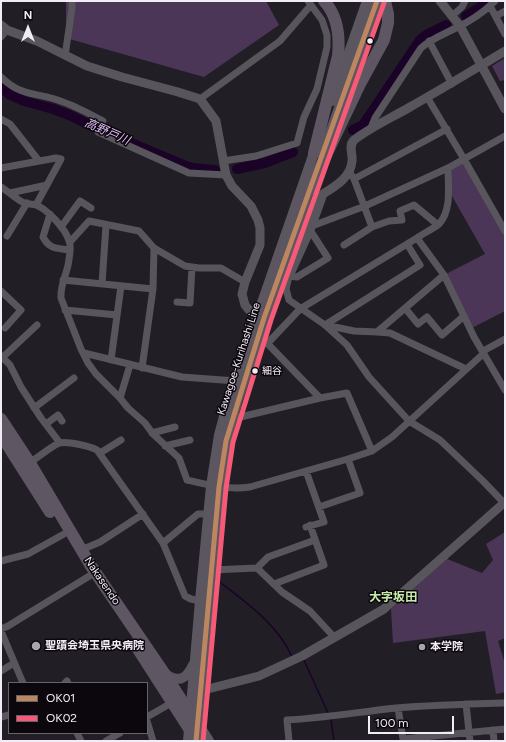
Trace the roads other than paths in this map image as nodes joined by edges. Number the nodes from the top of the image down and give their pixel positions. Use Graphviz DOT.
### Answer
graph roads {
  1 [pos="72,1"];
  2 [pos="324,1"];
  3 [pos="367,1"];
  4 [pos="377,1"];
  5 [pos="385,1"];
  6 [pos="440,1"];
  7 [pos="465,1"];
  8 [pos="310,3"];
  9 [pos="493,4"];
  10 [pos="505,11"];
  11 [pos="452,15"];
  12 [pos="496,16"];
  13 [pos="460,26"];
  14 [pos="4,27"];
  15 [pos="505,34"];
  16 [pos="1,37"];
  17 [pos="428,41"];
  18 [pos="505,52"];
  19 [pos="65,56"];
  20 [pos="482,65"];
  21 [pos="1,77"];
  22 [pos="452,84"];
  23 [pos="427,97"];
  24 [pos="200,99"];
  25 [pos="505,109"];
  26 [pos="1,119"];
  27 [pos="447,129"];
  28 [pos="370,130"];
  29 [pos="505,136"];
  30 [pos="314,153"];
  31 [pos="464,158"];
  32 [pos="1,160"];
  33 [pos="223,160"];
  34 [pos="39,161"];
  35 [pos="4,167"];
  36 [pos="448,168"];
  37 [pos="226,175"];
  38 [pos="352,175"];
  39 [pos="47,185"];
  40 [pos="1,187"];
  41 [pos="310,189"];
  42 [pos="10,193"];
  43 [pos="27,203"];
  44 [pos="36,205"];
  45 [pos="365,206"];
  46 [pos="91,208"];
  47 [pos="50,214"];
  48 [pos="106,225"];
  49 [pos="438,225"];
  50 [pos="504,226"];
  51 [pos="61,227"];
  52 [pos="372,227"];
  53 [pos="311,228"];
  54 [pos="7,236"];
  55 [pos="418,238"];
  56 [pos="407,244"];
  57 [pos="344,245"];
  58 [pos="70,246"];
  59 [pos="154,248"];
  60 [pos="192,267"];
  61 [pos="289,276"];
  62 [pos="444,276"];
  63 [pos="63,280"];
  64 [pos="245,282"];
  65 [pos="102,284"];
  66 [pos="122,286"];
  67 [pos="153,289"];
  68 [pos="1,291"];
  69 [pos="177,302"];
  70 [pos="405,308"];
  71 [pos="300,309"];
  72 [pos="66,310"];
  73 [pos="117,315"];
  74 [pos="260,316"];
  75 [pos="464,316"];
  76 [pos="37,324"];
  77 [pos="325,325"];
  78 [pos="2,328"];
  79 [pos="377,332"];
  80 [pos="259,335"];
  81 [pos="505,339"];
  82 [pos="267,344"];
  83 [pos="84,353"];
  84 [pos="483,354"];
  85 [pos="2,356"];
  86 [pos="111,360"];
  87 [pos="130,365"];
  88 [pos="142,368"];
  89 [pos="466,369"];
  90 [pos="74,378"];
  91 [pos="502,378"];
  92 [pos="236,381"];
  93 [pos="505,390"];
  94 [pos="120,398"];
  95 [pos="320,398"];
  96 [pos="34,408"];
  97 [pos="1,419"];
  98 [pos="232,420"];
  99 [pos="62,421"];
  100 [pos="409,421"];
  101 [pos="46,424"];
  102 [pos="175,427"];
  103 [pos="152,433"];
  104 [pos="1,435"];
  105 [pos="121,440"];
  106 [pos="190,440"];
  107 [pos="60,443"];
  108 [pos="165,446"];
  109 [pos="372,451"];
  110 [pos="100,454"];
  111 [pos="348,459"];
  112 [pos="26,466"];
  113 [pos="306,471"];
  114 [pos="215,486"];
  115 [pos="505,503"];
  116 [pos="319,508"];
  117 [pos="142,514"];
  118 [pos="208,514"];
  119 [pos="64,534"];
  120 [pos="315,540"];
  121 [pos="163,542"];
  122 [pos="81,550"];
  123 [pos="1,561"];
  124 [pos="257,568"];
  125 [pos="212,570"];
  126 [pos="91,575"];
  127 [pos="274,584"];
  128 [pos="200,601"];
  129 [pos="1,630"];
  130 [pos="334,637"];
  131 [pos="3,641"];
  132 [pos="194,662"];
  133 [pos="14,663"];
  134 [pos="1,670"];
  135 [pos="164,673"];
  136 [pos="23,682"];
  137 [pos="200,691"];
  138 [pos="172,702"];
  139 [pos="505,703"];
  140 [pos="466,704"];
  141 [pos="398,708"];
  142 [pos="190,714"];
  143 [pos="148,716"];
  144 [pos="148,724"];
  145 [pos="193,727"];
  146 [pos="505,729"];
  147 [pos="493,730"];
  148 [pos="469,732"];
  149 [pos="118,734"];
  150 [pos="428,739"];
  151 [pos="106,741"];
  152 [pos="153,741"];
  153 [pos="197,741"];
  154 [pos="289,741"];
  155 [pos="470,741"];
  156 [pos="494,741"];
  1 -- 19 [label="street"];
  2 -- 30 [label="highway"];
  3 -- 30 [label="main road, Kawagoe-Kurihashi Line"];
  4 -- 41 [label="main road, Kawagoe-Kurihashi Line"];
  5 -- 41 [label="highway"];
  6 -- 11 [label="street"];
  7 -- 11 [label="street"];
  8 -- 24 [label="street"];
  8 -- 33 [label="street"];
  9 -- 12 [label="street"];
  9 -- 13 [label="street"];
  10 -- 12 [label="street"];
  11 -- 13 [label="street"];
  12 -- 15 [label="street"];
  13 -- 17 [label="street"];
  13 -- 20 [label="street"];
  14 -- 16 [label="street"];
  14 -- 19 [label="street"];
  17 -- 22 [label="street"];
  17 -- 28 [label="street"];
  18 -- 20 [label="street"];
  19 -- 24 [label="street"];
  20 -- 22 [label="street"];
  20 -- 25 [label="street"];
  21 -- 37 [label="street"];
  22 -- 23 [label="street"];
  23 -- 27 [label="street"];
  23 -- 28 [label="street"];
  24 -- 33 [label="street"];
  26 -- 34 [label="street"];
  27 -- 31 [label="street"];
  27 -- 38 [label="street"];
  28 -- 38 [label="street"];
  29 -- 31 [label="street"];
  30 -- 74 [label="main road, Kawagoe-Kurihashi Line"];
  31 -- 36 [label="street"];
  31 -- 50 [label="street"];
  32 -- 35 [label="street"];
  33 -- 37 [label="street"];
  34 -- 35 [label="street"];
  34 -- 39 [label="street"];
  36 -- 45 [label="street"];
  36 -- 49 [label="street"];
  37 -- 64 [label="street"];
  38 -- 45 [label="street"];
  38 -- 53 [label="street"];
  39 -- 42 [label="street"];
  39 -- 44 [label="street"];
  40 -- 42 [label="street"];
  41 -- 74 [label="main road, Kawagoe-Kurihashi Line"];
  42 -- 43 [label="street"];
  43 -- 44 [label="street"];
  43 -- 54 [label="street"];
  44 -- 47 [label="street"];
  45 -- 52 [label="street"];
  45 -- 53 [label="street"];
  46 -- 51 [label="street"];
  47 -- 51 [label="street"];
  47 -- 58 [label="street"];
  48 -- 58 [label="street"];
  48 -- 59 [label="street"];
  48 -- 65 [label="street"];
  49 -- 52 [label="street"];
  49 -- 55 [label="street"];
  51 -- 58 [label="street"];
  52 -- 57 [label="street"];
  53 -- 61 [label="street"];
  53 -- 61 [label="street"];
  55 -- 56 [label="street"];
  55 -- 62 [label="street"];
  56 -- 71 [label="street"];
  56 -- 77 [label="street"];
  58 -- 63 [label="street"];
  59 -- 60 [label="street"];
  59 -- 67 [label="street"];
  60 -- 64 [label="street"];
  60 -- 69 [label="street"];
  61 -- 71 [label="street"];
  62 -- 70 [label="street"];
  62 -- 75 [label="street"];
  63 -- 65 [label="street"];
  63 -- 72 [label="street"];
  64 -- 74 [label="street"];
  65 -- 66 [label="street"];
  66 -- 67 [label="street"];
  66 -- 73 [label="street"];
  67 -- 88 [label="street"];
  68 -- 78 [label="street"];
  70 -- 75 [label="street"];
  70 -- 79 [label="street"];
  71 -- 77 [label="street"];
  71 -- 82 [label="street"];
  72 -- 73 [label="street"];
  72 -- 83 [label="street"];
  73 -- 86 [label="street"];
  74 -- 80 [label="main road, Kawagoe-Kurihashi Line"];
  74 -- 92 [label="main road, Kawagoe-Kurihashi Line"];
  75 -- 84 [label="street"];
  76 -- 85 [label="street"];
  77 -- 79 [label="street"];
  77 -- 100 [label="street"];
  79 -- 89 [label="street"];
  80 -- 82 [label="street"];
  80 -- 98 [label="main road, Kawagoe-Kurihashi Line"];
  81 -- 84 [label="street"];
  82 -- 95 [label="street"];
  83 -- 86 [label="street"];
  83 -- 94 [label="street"];
  84 -- 89 [label="street"];
  84 -- 91 [label="street"];
  85 -- 96 [label="street"];
  86 -- 87 [label="street"];
  87 -- 88 [label="street"];
  87 -- 94 [label="street"];
  88 -- 92 [label="street"];
  89 -- 100 [label="street"];
  90 -- 96 [label="street"];
  91 -- 93 [label="street"];
  92 -- 114 [label="main road, Kawagoe-Kurihashi Line"];
  94 -- 103 [label="street"];
  95 -- 98 [label="street"];
  95 -- 109 [label="street"];
  96 -- 101 [label="street"];
  97 -- 112 [label="highway, Nakasendo"];
  98 -- 114 [label="main road, Kawagoe-Kurihashi Line"];
  99 -- 101 [label="street"];
  100 -- 109 [label="street"];
  100 -- 115 [label="street"];
  101 -- 107 [label="street"];
  102 -- 103 [label="street"];
  103 -- 108 [label="street"];
  104 -- 112 [label="highway, Nakasendo"];
  105 -- 110 [label="street"];
  106 -- 108 [label="street"];
  107 -- 110 [label="street"];
  107 -- 112 [label="street"];
  108 -- 114 [label="street"];
  109 -- 111 [label="street"];
  110 -- 117 [label="street"];
  111 -- 113 [label="street"];
  111 -- 116 [label="street"];
  112 -- 119 [label="highway, Nakasendo"];
  112 -- 122 [label="highway, Nakasendo"];
  113 -- 114 [label="street"];
  113 -- 116 [label="street"];
  114 -- 118 [label="main road, Kawagoe-Kurihashi Line"];
  114 -- 125 [label="main road, Kawagoe-Kurihashi Line"];
  115 -- 130 [label="street"];
  116 -- 120 [label="street"];
  117 -- 121 [label="street"];
  117 -- 122 [label="street"];
  118 -- 121 [label="street"];
  118 -- 128 [label="main road, Kawagoe-Kurihashi Line"];
  119 -- 123 [label="street"];
  119 -- 126 [label="highway, Nakasendo"];
  120 -- 124 [label="street"];
  120 -- 127 [label="street"];
  121 -- 128 [label="street"];
  122 -- 135 [label="highway, Nakasendo"];
  124 -- 125 [label="street"];
  124 -- 127 [label="street"];
  125 -- 137 [label="main road, Kawagoe-Kurihashi Line"];
  126 -- 129 [label="street"];
  126 -- 138 [label="highway, Nakasendo"];
  127 -- 130 [label="street"];
  128 -- 132 [label="main road, Kawagoe-Kurihashi Line"];
  129 -- 131 [label="street"];
  130 -- 137 [label="street"];
  131 -- 133 [label="street"];
  132 -- 135 [label="main road"];
  132 -- 142 [label="main road, Kawagoe-Kurihashi Line"];
  133 -- 134 [label="street"];
  133 -- 136 [label="street"];
  135 -- 142 [label="highway, Nakasendo"];
  137 -- 145 [label="main road, Kawagoe-Kurihashi Line"];
  138 -- 143 [label="street"];
  138 -- 145 [label="highway, Nakasendo"];
  139 -- 140 [label="street"];
  140 -- 141 [label="street"];
  140 -- 148 [label="street"];
  141 -- 150 [label="street"];
  141 -- 154 [label="street"];
  142 -- 145 [label="highway, Nakasendo"];
  144 -- 152 [label="street"];
  145 -- 153 [label="highway, Nakasendo"];
  146 -- 147 [label="street"];
  147 -- 148 [label="street"];
  147 -- 156 [label="street"];
  148 -- 150 [label="street"];
  148 -- 155 [label="street"];
  149 -- 151 [label="street"];
}
